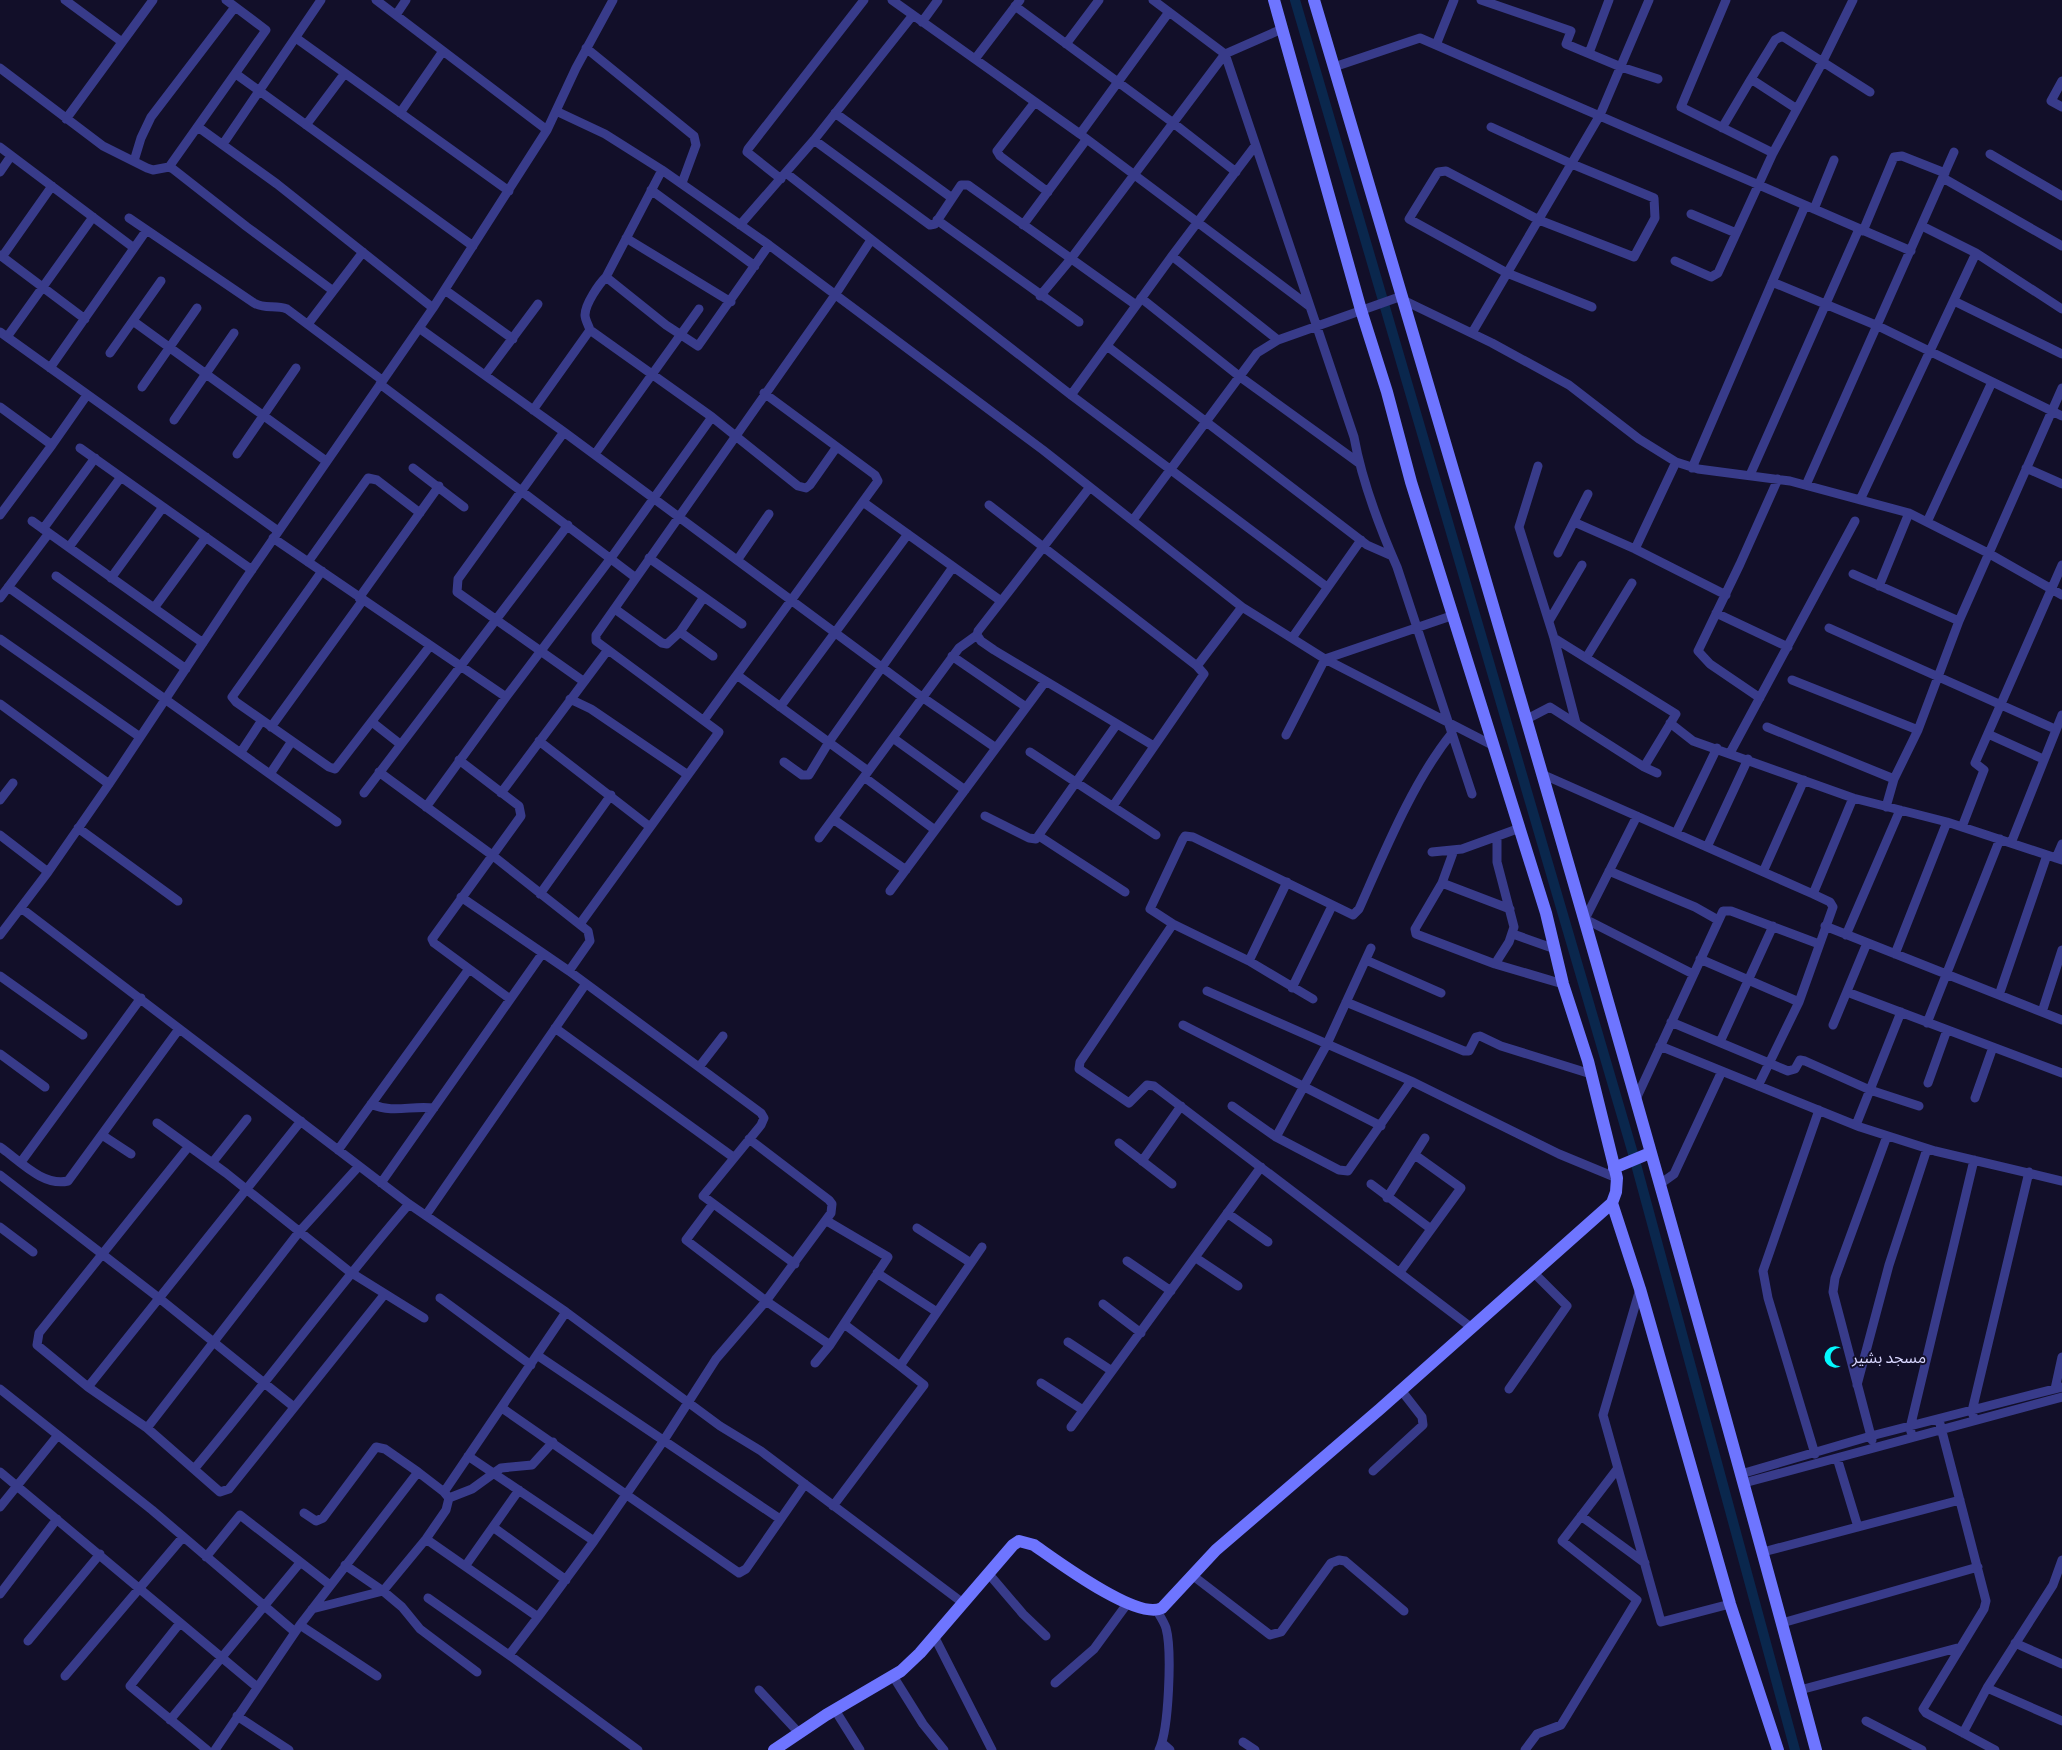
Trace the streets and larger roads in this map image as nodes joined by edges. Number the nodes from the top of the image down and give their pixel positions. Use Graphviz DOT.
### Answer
graph roads {
  1 [pos="153,0"];
  2 [pos="226,0"];
  3 [pos="321,0"];
  4 [pos="376,0"];
  5 [pos="406,0"];
  6 [pos="613,0"];
  7 [pos="864,0"];
  8 [pos="892,0"];
  9 [pos="938,0"];
  10 [pos="1099,0"];
  11 [pos="1153,0"];
  12 [pos="1274,0"];
  13 [pos="1314,0"];
  14 [pos="1454,0"];
  15 [pos="1481,0"];
  16 [pos="1609,0"];
  17 [pos="1649,0"];
  18 [pos="1726,0"];
  19 [pos="1853,0"];
  20 [pos="70,1"];
  21 [pos="1017,3"];
  22 [pos="235,7"];
  23 [pos="1169,12"];
  24 [pos="396,15"];
  25 [pos="913,15"];
  26 [pos="922,22"];
  27 [pos="1282,29"];
  28 [pos="296,38"];
  29 [pos="122,42"];
  30 [pos="1066,44"];
  31 [pos="1436,45"];
  32 [pos="586,48"];
  33 [pos="444,51"];
  34 [pos="1590,53"];
  35 [pos="1225,54"];
  36 [pos="975,59"];
  37 [pos="1822,63"];
  38 [pos="1334,67"];
  39 [pos="1621,67"];
  40 [pos="0,68"];
  41 [pos="345,73"];
  42 [pos="236,74"];
  43 [pos="1658,79"];
  44 [pos="1751,79"];
  45 [pos="2062,81"];
  46 [pos="1118,82"];
  47 [pos="260,92"];
  48 [pos="1870,92"];
  49 [pos="1035,102"];
  50 [pos="2062,107"];
  51 [pos="1797,109"];
  52 [pos="556,111"];
  53 [pos="400,112"];
  54 [pos="834,113"];
  55 [pos="1600,115"];
  56 [pos="66,119"];
  57 [pos="1172,122"];
  58 [pos="306,125"];
  59 [pos="198,127"];
  60 [pos="1491,127"];
  61 [pos="1722,128"];
  62 [pos="547,130"];
  63 [pos="1083,137"];
  64 [pos="814,140"];
  65 [pos="223,144"];
  66 [pos="1255,146"];
  67 [pos="0,147"];
  68 [pos="1954,152"];
  69 [pos="1773,153"];
  70 [pos="1990,154"];
  71 [pos="11,156"];
  72 [pos="1834,160"];
  73 [pos="134,161"];
  74 [pos="1572,164"];
  75 [pos="169,167"];
  76 [pos="662,170"];
  77 [pos="0,172"];
  78 [pos="1236,172"];
  79 [pos="1133,174"];
  80 [pos="784,176"];
  81 [pos="1944,176"];
  82 [pos="682,183"];
  83 [pos="52,186"];
  84 [pos="1758,186"];
  85 [pos="651,190"];
  86 [pos="509,191"];
  87 [pos="1048,192"];
  88 [pos="2062,196"];
  89 [pos="952,198"];
  90 [pos="1810,208"];
  91 [pos="1691,214"];
  92 [pos="93,217"];
  93 [pos="129,218"];
  94 [pos="937,220"];
  95 [pos="1539,220"];
  96 [pos="1198,222"];
  97 [pos="740,225"];
  98 [pos="1024,226"];
  99 [pos="1922,226"];
  100 [pos="1861,230"];
  101 [pos="146,231"];
  102 [pos="1736,233"];
  103 [pos="626,238"];
  104 [pos="871,240"];
  105 [pos="769,245"];
  106 [pos="474,246"];
  107 [pos="2062,246"];
  108 [pos="134,248"];
  109 [pos="1911,251"];
  110 [pos="363,252"];
  111 [pos="1976,253"];
  112 [pos="1,256"];
  113 [pos="1172,256"];
  114 [pos="1070,260"];
  115 [pos="1675,262"];
  116 [pos="755,266"];
  117 [pos="1507,273"];
  118 [pos="606,277"];
  119 [pos="161,281"];
  120 [pos="1772,282"];
  121 [pos="42,287"];
  122 [pos="332,290"];
  123 [pos="445,290"];
  124 [pos="835,295"];
  125 [pos="1040,296"];
  126 [pos="1402,298"];
  127 [pos="1954,301"];
  128 [pos="730,302"];
  129 [pos="1138,302"];
  130 [pos="538,304"];
  131 [pos="1826,305"];
  132 [pos="1310,306"];
  133 [pos="1592,307"];
  134 [pos="197,308"];
  135 [pos="433,308"];
  136 [pos="699,308"];
  137 [pos="2062,309"];
  138 [pos="1361,310"];
  139 [pos="85,319"];
  140 [pos="133,321"];
  141 [pos="1079,322"];
  142 [pos="308,324"];
  143 [pos="1316,325"];
  144 [pos="1878,326"];
  145 [pos="419,328"];
  146 [pos="590,330"];
  147 [pos="234,333"];
  148 [pos="1472,333"];
  149 [pos="3,334"];
  150 [pos="682,335"];
  151 [pos="513,338"];
  152 [pos="1278,340"];
  153 [pos="1107,346"];
  154 [pos="169,347"];
  155 [pos="110,353"];
  156 [pos="1930,353"];
  157 [pos="2062,354"];
  158 [pos="50,368"];
  159 [pos="296,368"];
  160 [pos="206,374"];
  161 [pos="485,375"];
  162 [pos="653,375"];
  163 [pos="1239,376"];
  164 [pos="381,382"];
  165 [pos="1992,382"];
  166 [pos="142,387"];
  167 [pos="2062,388"];
  168 [pos="87,394"];
  169 [pos="764,394"];
  170 [pos="1071,395"];
  171 [pos="0,407"];
  172 [pos="534,410"];
  173 [pos="2051,411"];
  174 [pos="264,415"];
  175 [pos="2062,416"];
  176 [pos="712,417"];
  177 [pos="174,420"];
  178 [pos="1206,421"];
  179 [pos="564,432"];
  180 [pos="734,437"];
  181 [pos="52,445"];
  182 [pos="80,448"];
  183 [pos="836,448"];
  184 [pos="237,454"];
  185 [pos="594,454"];
  186 [pos="95,458"];
  187 [pos="326,460"];
  188 [pos="1676,462"];
  189 [pos="1359,464"];
  190 [pos="1538,466"];
  191 [pos="413,468"];
  192 [pos="1692,468"];
  193 [pos="2026,468"];
  194 [pos="1170,469"];
  195 [pos="1750,475"];
  196 [pos="121,477"];
  197 [pos="1778,479"];
  198 [pos="2062,484"];
  199 [pos="1806,485"];
  200 [pos="439,486"];
  201 [pos="1090,487"];
  202 [pos="522,491"];
  203 [pos="1588,494"];
  204 [pos="653,497"];
  205 [pos="1860,500"];
  206 [pos="863,502"];
  207 [pos="989,505"];
  208 [pos="164,507"];
  209 [pos="464,507"];
  210 [pos="420,513"];
  211 [pos="1909,513"];
  212 [pos="0,514"];
  213 [pos="769,514"];
  214 [pos="678,516"];
  215 [pos="1133,520"];
  216 [pos="32,521"];
  217 [pos="1856,521"];
  218 [pos="1574,522"];
  219 [pos="1927,522"];
  220 [pos="568,525"];
  221 [pos="46,531"];
  222 [pos="908,534"];
  223 [pos="276,535"];
  224 [pos="206,537"];
  225 [pos="1361,540"];
  226 [pos="69,547"];
  227 [pos="1042,547"];
  228 [pos="1635,549"];
  229 [pos="1558,553"];
  230 [pos="1988,553"];
  231 [pos="1392,556"];
  232 [pos="611,558"];
  233 [pos="649,558"];
  234 [pos="738,559"];
  235 [pos="308,562"];
  236 [pos="1582,565"];
  237 [pos="2062,565"];
  238 [pos="953,567"];
  239 [pos="252,570"];
  240 [pos="322,572"];
  241 [pos="1853,574"];
  242 [pos="56,576"];
  243 [pos="112,578"];
  244 [pos="636,578"];
  245 [pos="1632,582"];
  246 [pos="1879,586"];
  247 [pos="1327,587"];
  248 [pos="8,588"];
  249 [pos="2052,589"];
  250 [pos="1726,595"];
  251 [pos="2062,595"];
  252 [pos="704,597"];
  253 [pos="0,598"];
  254 [pos="361,599"];
  255 [pos="791,599"];
  256 [pos="1001,601"];
  257 [pos="1242,607"];
  258 [pos="154,608"];
  259 [pos="615,609"];
  260 [pos="1716,613"];
  261 [pos="1454,615"];
  262 [pos="497,619"];
  263 [pos="1959,620"];
  264 [pos="1549,621"];
  265 [pos="742,624"];
  266 [pos="1416,627"];
  267 [pos="1828,628"];
  268 [pos="835,631"];
  269 [pos="680,632"];
  270 [pos="977,636"];
  271 [pos="1292,638"];
  272 [pos="1554,638"];
  273 [pos="0,639"];
  274 [pos="203,643"];
  275 [pos="430,646"];
  276 [pos="1788,647"];
  277 [pos="540,651"];
  278 [pos="607,651"];
  279 [pos="713,656"];
  280 [pos="952,656"];
  281 [pos="1586,658"];
  282 [pos="1325,659"];
  283 [pos="460,665"];
  284 [pos="1197,666"];
  285 [pos="882,667"];
  286 [pos="186,669"];
  287 [pos="737,675"];
  288 [pos="1938,675"];
  289 [pos="1792,680"];
  290 [pos="582,681"];
  291 [pos="1045,682"];
  292 [pos="506,697"];
  293 [pos="922,697"];
  294 [pos="166,698"];
  295 [pos="1760,698"];
  296 [pos="570,699"];
  297 [pos="0,704"];
  298 [pos="2000,705"];
  299 [pos="780,707"];
  300 [pos="1026,707"];
  301 [pos="2062,715"];
  302 [pos="1527,719"];
  303 [pos="262,720"];
  304 [pos="704,720"];
  305 [pos="372,722"];
  306 [pos="1576,723"];
  307 [pos="1117,724"];
  308 [pos="1670,724"];
  309 [pos="271,727"];
  310 [pos="1767,727"];
  311 [pos="1450,729"];
  312 [pos="1918,730"];
  313 [pos="2055,730"];
  314 [pos="1988,734"];
  315 [pos="1286,735"];
  316 [pos="140,737"];
  317 [pos="892,738"];
  318 [pos="539,741"];
  319 [pos="292,742"];
  320 [pos="829,742"];
  321 [pos="400,744"];
  322 [pos="1154,746"];
  323 [pos="1494,746"];
  324 [pos="996,748"];
  325 [pos="1717,748"];
  326 [pos="241,752"];
  327 [pos="1030,752"];
  328 [pos="1730,753"];
  329 [pos="1748,759"];
  330 [pos="2043,759"];
  331 [pos="458,760"];
  332 [pos="784,762"];
  333 [pos="1644,767"];
  334 [pos="379,772"];
  335 [pos="1658,773"];
  336 [pos="270,774"];
  337 [pos="866,774"];
  338 [pos="1544,775"];
  339 [pos="688,776"];
  340 [pos="1894,779"];
  341 [pos="1804,780"];
  342 [pos="13,783"];
  343 [pos="1078,783"];
  344 [pos="109,784"];
  345 [pos="965,790"];
  346 [pos="364,793"];
  347 [pos="501,793"];
  348 [pos="1472,794"];
  349 [pos="611,795"];
  350 [pos="1853,798"];
  351 [pos="0,800"];
  352 [pos="1113,806"];
  353 [pos="426,807"];
  354 [pos="1886,807"];
  355 [pos="1900,810"];
  356 [pos="985,816"];
  357 [pos="1637,816"];
  358 [pos="833,818"];
  359 [pos="337,822"];
  360 [pos="1947,822"];
  361 [pos="650,827"];
  362 [pos="1962,827"];
  363 [pos="78,828"];
  364 [pos="1520,828"];
  365 [pos="935,830"];
  366 [pos="1676,834"];
  367 [pos="0,835"];
  368 [pos="1156,835"];
  369 [pos="1039,836"];
  370 [pos="1497,837"];
  371 [pos="819,838"];
  372 [pos="2000,839"];
  373 [pos="2011,843"];
  374 [pos="2062,844"];
  375 [pos="1707,847"];
  376 [pos="1454,850"];
  377 [pos="1432,852"];
  378 [pos="492,855"];
  379 [pos="2047,855"];
  380 [pos="2059,859"];
  381 [pos="906,870"];
  382 [pos="1609,871"];
  383 [pos="48,872"];
  384 [pos="1763,872"];
  385 [pos="1287,882"];
  386 [pos="1442,883"];
  387 [pos="890,891"];
  388 [pos="1125,892"];
  389 [pos="540,894"];
  390 [pos="1813,894"];
  391 [pos="461,897"];
  392 [pos="178,901"];
  393 [pos="1332,906"];
  394 [pos="21,908"];
  395 [pos="1510,909"];
  396 [pos="1585,919"];
  397 [pos="1718,920"];
  398 [pos="580,924"];
  399 [pos="1173,924"];
  400 [pos="1773,926"];
  401 [pos="1825,926"];
  402 [pos="1513,934"];
  403 [pos="0,935"];
  404 [pos="1846,935"];
  405 [pos="1867,943"];
  406 [pos="1819,944"];
  407 [pos="1371,948"];
  408 [pos="1555,948"];
  409 [pos="2062,950"];
  410 [pos="542,954"];
  411 [pos="1895,954"];
  412 [pos="1700,959"];
  413 [pos="1366,960"];
  414 [pos="1249,961"];
  415 [pos="1495,964"];
  416 [pos="469,968"];
  417 [pos="569,971"];
  418 [pos="1693,974"];
  419 [pos="1945,974"];
  420 [pos="0,976"];
  421 [pos="1748,980"];
  422 [pos="1563,984"];
  423 [pos="585,985"];
  424 [pos="1292,988"];
  425 [pos="1207,991"];
  426 [pos="1847,992"];
  427 [pos="1441,993"];
  428 [pos="1999,995"];
  429 [pos="140,998"];
  430 [pos="510,999"];
  431 [pos="1313,999"];
  432 [pos="1346,1002"];
  433 [pos="1799,1002"];
  434 [pos="1901,1012"];
  435 [pos="2042,1012"];
  436 [pos="2062,1020"];
  437 [pos="1671,1022"];
  438 [pos="1927,1023"];
  439 [pos="1183,1025"];
  440 [pos="1833,1025"];
  441 [pos="555,1028"];
  442 [pos="180,1029"];
  443 [pos="1947,1030"];
  444 [pos="83,1035"];
  445 [pos="723,1036"];
  446 [pos="1720,1042"];
  447 [pos="1326,1046"];
  448 [pos="1660,1046"];
  449 [pos="1993,1047"];
  450 [pos="0,1054"];
  451 [pos="1770,1063"];
  452 [pos="699,1067"];
  453 [pos="1722,1071"];
  454 [pos="2062,1073"];
  455 [pos="1591,1074"];
  456 [pos="1411,1081"];
  457 [pos="1928,1083"];
  458 [pos="1758,1086"];
  459 [pos="45,1087"];
  460 [pos="1304,1087"];
  461 [pos="1870,1090"];
  462 [pos="1975,1098"];
  463 [pos="1636,1099"];
  464 [pos="371,1104"];
  465 [pos="1181,1106"];
  466 [pos="1232,1106"];
  467 [pos="1919,1106"];
  468 [pos="434,1108"];
  469 [pos="1819,1110"];
  470 [pos="247,1119"];
  471 [pos="301,1121"];
  472 [pos="157,1123"];
  473 [pos="1856,1125"];
  474 [pos="1381,1126"];
  475 [pos="102,1135"];
  476 [pos="1887,1136"];
  477 [pos="1276,1137"];
  478 [pos="1425,1138"];
  479 [pos="749,1139"];
  480 [pos="1119,1143"];
  481 [pos="188,1146"];
  482 [pos="0,1147"];
  483 [pos="1927,1149"];
  484 [pos="338,1150"];
  485 [pos="130,1154"];
  486 [pos="1647,1154"];
  487 [pos="1415,1155"];
  488 [pos="733,1157"];
  489 [pos="1974,1160"];
  490 [pos="1142,1161"];
  491 [pos="22,1162"];
  492 [pos="212,1163"];
  493 [pos="359,1166"];
  494 [pos="1261,1167"];
  495 [pos="1618,1170"];
  496 [pos="2029,1172"];
  497 [pos="0,1175"];
  498 [pos="2062,1182"];
  499 [pos="381,1183"];
  500 [pos="1172,1184"];
  501 [pos="1371,1184"];
  502 [pos="1660,1184"];
  503 [pos="246,1190"];
  504 [pos="1387,1198"];
  505 [pos="1612,1203"];
  506 [pos="409,1204"];
  507 [pos="713,1204"];
  508 [pos="1227,1213"];
  509 [pos="426,1215"];
  510 [pos="827,1220"];
  511 [pos="0,1227"];
  512 [pos="918,1228"];
  513 [pos="1431,1230"];
  514 [pos="299,1232"];
  515 [pos="1268,1242"];
  516 [pos="982,1247"];
  517 [pos="33,1252"];
  518 [pos="102,1256"];
  519 [pos="1196,1258"];
  520 [pos="1127,1261"];
  521 [pos="971,1263"];
  522 [pos="796,1264"];
  523 [pos="350,1272"];
  524 [pos="1400,1272"];
  525 [pos="877,1273"];
  526 [pos="1534,1273"];
  527 [pos="1238,1286"];
  528 [pos="1640,1289"];
  529 [pos="1171,1291"];
  530 [pos="384,1295"];
  531 [pos="159,1298"];
  532 [pos="440,1298"];
  533 [pos="766,1302"];
  534 [pos="1103,1304"];
  535 [pos="566,1312"];
  536 [pos="937,1312"];
  537 [pos="424,1318"];
  538 [pos="844,1324"];
  539 [pos="1472,1328"];
  540 [pos="1141,1333"];
  541 [pos="1068,1342"];
  542 [pos="215,1343"];
  543 [pos="830,1345"];
  544 [pos="538,1355"];
  545 [pos="2062,1358"];
  546 [pos="815,1363"];
  547 [pos="531,1365"];
  548 [pos="900,1366"];
  549 [pos="1112,1371"];
  550 [pos="265,1383"];
  551 [pos="1041,1383"];
  552 [pos="1857,1385"];
  553 [pos="88,1387"];
  554 [pos="2058,1388"];
  555 [pos="0,1389"];
  556 [pos="1509,1389"];
  557 [pos="1401,1390"];
  558 [pos="2062,1397"];
  559 [pos="690,1402"];
  560 [pos="294,1407"];
  561 [pos="502,1408"];
  562 [pos="1082,1410"];
  563 [pos="1972,1411"];
  564 [pos="1939,1420"];
  565 [pos="1975,1421"];
  566 [pos="147,1428"];
  567 [pos="1071,1428"];
  568 [pos="1910,1428"];
  569 [pos="1942,1430"];
  570 [pos="58,1435"];
  571 [pos="1871,1436"];
  572 [pos="1912,1438"];
  573 [pos="664,1440"];
  574 [pos="553,1442"];
  575 [pos="1874,1448"];
  576 [pos="1815,1454"];
  577 [pos="468,1456"];
  578 [pos="1837,1458"];
  579 [pos="195,1468"];
  580 [pos="1618,1468"];
  581 [pos="1373,1470"];
  582 [pos="0,1472"];
  583 [pos="418,1472"];
  584 [pos="493,1472"];
  585 [pos="1742,1478"];
  586 [pos="805,1484"];
  587 [pos="18,1486"];
  588 [pos="519,1490"];
  589 [pos="626,1493"];
  590 [pos="447,1495"];
  591 [pos="1960,1500"];
  592 [pos="834,1506"];
  593 [pos="0,1507"];
  594 [pos="304,1512"];
  595 [pos="1581,1516"];
  596 [pos="57,1519"];
  597 [pos="780,1519"];
  598 [pos="493,1527"];
  599 [pos="1858,1527"];
  600 [pos="183,1537"];
  601 [pos="426,1539"];
  602 [pos="594,1541"];
  603 [pos="1763,1552"];
  604 [pos="100,1554"];
  605 [pos="206,1557"];
  606 [pos="2062,1560"];
  607 [pos="1645,1563"];
  608 [pos="299,1564"];
  609 [pos="345,1565"];
  610 [pos="466,1565"];
  611 [pos="1978,1567"];
  612 [pos="988,1573"];
  613 [pos="1192,1575"];
  614 [pos="566,1580"];
  615 [pos="2052,1584"];
  616 [pos="330,1586"];
  617 [pos="2062,1588"];
  618 [pos="140,1589"];
  619 [pos="383,1590"];
  620 [pos="0,1594"];
  621 [pos="428,1598"];
  622 [pos="963,1603"];
  623 [pos="1127,1604"];
  624 [pos="1730,1604"];
  625 [pos="264,1605"];
  626 [pos="312,1609"];
  627 [pos="1157,1611"];
  628 [pos="1404,1611"];
  629 [pos="538,1617"];
  630 [pos="180,1623"];
  631 [pos="1782,1623"];
  632 [pos="297,1629"];
  633 [pos="934,1636"];
  634 [pos="1046,1636"];
  635 [pos="28,1641"];
  636 [pos="2015,1643"];
  637 [pos="1960,1647"];
  638 [pos="510,1655"];
  639 [pos="222,1657"];
  640 [pos="2062,1664"];
  641 [pos="477,1672"];
  642 [pos="65,1676"];
  643 [pos="377,1676"];
  644 [pos="892,1676"];
  645 [pos="1055,1684"];
  646 [pos="258,1686"];
  647 [pos="1987,1688"];
  648 [pos="759,1690"];
  649 [pos="1800,1690"];
  650 [pos="835,1710"];
  651 [pos="237,1716"];
  652 [pos="170,1720"];
  653 [pos="1866,1721"];
  654 [pos="2062,1722"];
  655 [pos="799,1733"];
  656 [pos="1963,1733"];
  657 [pos="1243,1742"];
  658 [pos="1161,1747"];
  659 [pos="207,1750"];
  660 [pos="215,1750"];
  661 [pos="289,1750"];
  662 [pos="638,1750"];
  663 [pos="774,1750"];
  664 [pos="860,1750"];
  665 [pos="944,1750"];
  666 [pos="992,1750"];
  667 [pos="1170,1750"];
  668 [pos="1255,1750"];
  669 [pos="1525,1750"];
  670 [pos="1778,1750"];
  671 [pos="1816,1750"];
  672 [pos="1922,1750"];
  673 [pos="1995,1750"];
  1 -- 29 [label="street"];
  2 -- 22 [label="street"];
  3 -- 28 [label="street"];
  4 -- 24 [label="street"];
  5 -- 24 [label="street"];
  6 -- 32 [label="street"];
  7 -- 80 [label="street"];
  8 -- 25 [label="street"];
  9 -- 26 [label="street"];
  10 -- 30 [label="street"];
  11 -- 23 [label="street"];
  12 -- 27 [label="street"];
  13 -- 38 [label="street"];
  14 -- 31 [label="street"];
  15 -- 34 [label="street"];
  16 -- 34 [label="street"];
  17 -- 39 [label="street"];
  18 -- 61 [label="street"];
  19 -- 37 [label="street"];
  20 -- 29 [label="street"];
  21 -- 30 [label="street"];
  21 -- 36 [label="street"];
  22 -- 42 [label="street"];
  22 -- 73 [label="street"];
  23 -- 35 [label="street"];
  23 -- 46 [label="street"];
  24 -- 33 [label="street"];
  25 -- 26 [label="street"];
  25 -- 54 [label="street"];
  26 -- 36 [label="street"];
  27 -- 35 [label="street"];
  27 -- 138 [label="street"];
  28 -- 41 [label="street"];
  28 -- 47 [label="street"];
  29 -- 56 [label="street"];
  30 -- 46 [label="street"];
  31 -- 38 [label="street"];
  31 -- 55 [label="street"];
  32 -- 52 [label="street"];
  32 -- 82 [label="street"];
  33 -- 53 [label="street"];
  33 -- 62 [label="street"];
  34 -- 39 [label="street"];
  35 -- 57 [label="street"];
  35 -- 66 [label="street"];
  36 -- 49 [label="street"];
  37 -- 44 [label="street"];
  37 -- 48 [label="street"];
  37 -- 51 [label="street"];
  38 -- 126 [label="street"];
  39 -- 43 [label="street"];
  39 -- 55 [label="street"];
  40 -- 56 [label="street"];
  41 -- 53 [label="street"];
  41 -- 58 [label="street"];
  42 -- 47 [label="street"];
  42 -- 59 [label="street"];
  44 -- 51 [label="street"];
  44 -- 61 [label="street"];
  45 -- 50 [label="street"];
  46 -- 57 [label="street"];
  46 -- 63 [label="street"];
  47 -- 58 [label="street"];
  47 -- 65 [label="street"];
  49 -- 63 [label="street"];
  49 -- 87 [label="street"];
  51 -- 69 [label="street"];
  52 -- 62 [label="street"];
  52 -- 76 [label="street"];
  53 -- 86 [label="street"];
  54 -- 64 [label="street"];
  54 -- 89 [label="street"];
  55 -- 74 [label="street"];
  55 -- 84 [label="street"];
  56 -- 73 [label="street"];
  57 -- 78 [label="street"];
  57 -- 79 [label="street"];
  58 -- 106 [label="street"];
  59 -- 65 [label="street"];
  59 -- 75 [label="street"];
  60 -- 74 [label="street"];
  61 -- 69 [label="street"];
  62 -- 86 [label="street"];
  63 -- 79 [label="street"];
  63 -- 87 [label="street"];
  64 -- 80 [label="street"];
  64 -- 94 [label="street"];
  65 -- 110 [label="street"];
  66 -- 78 [label="street"];
  66 -- 132 [label="street"];
  67 -- 71 [label="street"];
  68 -- 81 [label="street"];
  69 -- 84 [label="street"];
  70 -- 88 [label="street"];
  71 -- 77 [label="street"];
  71 -- 83 [label="street"];
  72 -- 90 [label="street"];
  73 -- 75 [label="street"];
  74 -- 95 [label="street"];
  74 -- 95 [label="street"];
  75 -- 122 [label="street"];
  76 -- 82 [label="street"];
  76 -- 85 [label="street"];
  78 -- 96 [label="street"];
  79 -- 96 [label="street"];
  79 -- 114 [label="street"];
  80 -- 97 [label="street"];
  80 -- 104 [label="street"];
  81 -- 99 [label="street"];
  81 -- 100 [label="street"];
  81 -- 107 [label="street"];
  82 -- 97 [label="street"];
  83 -- 92 [label="street"];
  83 -- 112 [label="street"];
  84 -- 90 [label="street"];
  84 -- 102 [label="street"];
  85 -- 103 [label="street"];
  85 -- 116 [label="street"];
  86 -- 106 [label="street"];
  87 -- 98 [label="street"];
  89 -- 94 [label="street"];
  89 -- 98 [label="street"];
  90 -- 100 [label="street"];
  90 -- 120 [label="street"];
  91 -- 102 [label="street"];
  92 -- 108 [label="street"];
  92 -- 121 [label="street"];
  93 -- 101 [label="street"];
  94 -- 125 [label="street"];
  95 -- 117 [label="street"];
  95 -- 117 [label="street"];
  96 -- 113 [label="street"];
  96 -- 132 [label="street"];
  97 -- 105 [label="street"];
  98 -- 114 [label="street"];
  99 -- 109 [label="street"];
  99 -- 111 [label="street"];
  100 -- 109 [label="street"];
  100 -- 131 [label="street"];
  101 -- 108 [label="street"];
  101 -- 142 [label="street"];
  102 -- 115 [label="street"];
  103 -- 118 [label="street"];
  103 -- 128 [label="street"];
  104 -- 124 [label="street"];
  104 -- 170 [label="street"];
  105 -- 116 [label="street"];
  105 -- 124 [label="street"];
  106 -- 123 [label="street"];
  108 -- 139 [label="street"];
  109 -- 144 [label="street"];
  110 -- 122 [label="street"];
  110 -- 135 [label="street"];
  111 -- 127 [label="street"];
  111 -- 137 [label="street"];
  112 -- 121 [label="street"];
  113 -- 129 [label="street"];
  113 -- 152 [label="street"];
  114 -- 125 [label="street"];
  114 -- 129 [label="street"];
  116 -- 128 [label="street"];
  117 -- 133 [label="street"];
  117 -- 148 [label="street"];
  118 -- 146 [label="street"];
  118 -- 150 [label="street"];
  119 -- 140 [label="street"];
  120 -- 131 [label="street"];
  120 -- 192 [label="street"];
  121 -- 139 [label="street"];
  121 -- 149 [label="street"];
  122 -- 142 [label="street"];
  123 -- 135 [label="street"];
  123 -- 151 [label="street"];
  124 -- 169 [label="street"];
  124 -- 201 [label="street"];
  125 -- 141 [label="street"];
  126 -- 138 [label="street"];
  126 -- 148 [label="street"];
  126 -- 302 [label="street"];
  127 -- 156 [label="street"];
  127 -- 157 [label="street"];
  128 -- 150 [label="street"];
  129 -- 153 [label="street"];
  129 -- 163 [label="street"];
  130 -- 151 [label="street"];
  131 -- 144 [label="street"];
  131 -- 195 [label="street"];
  132 -- 143 [label="street"];
  134 -- 154 [label="street"];
  135 -- 145 [label="street"];
  136 -- 150 [label="street"];
  138 -- 143 [label="street"];
  138 -- 261 [label="street"];
  139 -- 158 [label="street"];
  140 -- 154 [label="street"];
  140 -- 155 [label="street"];
  142 -- 164 [label="street"];
  143 -- 152 [label="street"];
  143 -- 189 [label="street"];
  144 -- 156 [label="street"];
  144 -- 199 [label="street"];
  145 -- 161 [label="street"];
  145 -- 164 [label="street"];
  146 -- 162 [label="street"];
  146 -- 172 [label="street"];
  147 -- 160 [label="street"];
  148 -- 188 [label="street"];
  149 -- 158 [label="street"];
  150 -- 162 [label="street"];
  151 -- 161 [label="street"];
  152 -- 163 [label="street"];
  153 -- 170 [label="street"];
  153 -- 178 [label="street"];
  154 -- 160 [label="street"];
  154 -- 166 [label="street"];
  156 -- 165 [label="street"];
  156 -- 205 [label="street"];
  158 -- 168 [label="street"];
  159 -- 174 [label="street"];
  160 -- 174 [label="street"];
  160 -- 177 [label="street"];
  161 -- 172 [label="street"];
  162 -- 176 [label="street"];
  162 -- 185 [label="street"];
  163 -- 178 [label="street"];
  163 -- 189 [label="street"];
  164 -- 187 [label="street"];
  164 -- 202 [label="street"];
  165 -- 173 [label="street"];
  165 -- 219 [label="street"];
  167 -- 173 [label="street"];
  168 -- 181 [label="street"];
  168 -- 223 [label="street"];
  169 -- 180 [label="street"];
  169 -- 183 [label="street"];
  170 -- 194 [label="street"];
  171 -- 181 [label="street"];
  172 -- 179 [label="street"];
  173 -- 175 [label="street"];
  173 -- 193 [label="street"];
  174 -- 184 [label="street"];
  174 -- 187 [label="street"];
  176 -- 180 [label="street"];
  176 -- 204 [label="street"];
  178 -- 194 [label="street"];
  178 -- 225 [label="street"];
  179 -- 185 [label="street"];
  179 -- 202 [label="street"];
  180 -- 183 [label="street"];
  180 -- 214 [label="street"];
  181 -- 212 [label="street"];
  182 -- 186 [label="street"];
  183 -- 206 [label="street"];
  185 -- 204 [label="street"];
  186 -- 196 [label="street"];
  186 -- 221 [label="street"];
  187 -- 223 [label="street"];
  188 -- 192 [label="street"];
  188 -- 228 [label="street"];
  189 -- 231 [label="street"];
  190 -- 264 [label="street"];
  191 -- 200 [label="street"];
  192 -- 195 [label="street"];
  193 -- 198 [label="street"];
  193 -- 230 [label="street"];
  194 -- 215 [label="street"];
  194 -- 247 [label="street"];
  195 -- 197 [label="street"];
  196 -- 208 [label="street"];
  196 -- 226 [label="street"];
  197 -- 199 [label="street"];
  197 -- 250 [label="street"];
  199 -- 205 [label="street"];
  200 -- 209 [label="street"];
  200 -- 210 [label="street"];
  201 -- 215 [label="street"];
  201 -- 227 [label="street"];
  202 -- 220 [label="street"];
  202 -- 262 [label="street"];
  203 -- 218 [label="street"];
  204 -- 214 [label="street"];
  204 -- 232 [label="street"];
  205 -- 211 [label="street"];
  206 -- 222 [label="street"];
  206 -- 255 [label="street"];
  207 -- 227 [label="street"];
  208 -- 224 [label="street"];
  208 -- 243 [label="street"];
  210 -- 235 [label="street"];
  210 -- 254 [label="street"];
  211 -- 219 [label="street"];
  211 -- 246 [label="street"];
  213 -- 234 [label="street"];
  214 -- 233 [label="street"];
  214 -- 234 [label="street"];
  215 -- 257 [label="street"];
  216 -- 221 [label="street"];
  217 -- 276 [label="street"];
  218 -- 228 [label="street"];
  218 -- 229 [label="street"];
  219 -- 230 [label="street"];
  220 -- 232 [label="street"];
  220 -- 262 [label="street"];
  221 -- 226 [label="street"];
  221 -- 248 [label="street"];
  222 -- 238 [label="street"];
  222 -- 268 [label="street"];
  223 -- 235 [label="street"];
  223 -- 239 [label="street"];
  224 -- 239 [label="street"];
  224 -- 258 [label="street"];
  225 -- 231 [label="street"];
  225 -- 247 [label="street"];
  226 -- 243 [label="street"];
  227 -- 256 [label="street"];
  227 -- 284 [label="street"];
  228 -- 250 [label="street"];
  230 -- 249 [label="street"];
  230 -- 263 [label="street"];
  231 -- 266 [label="street"];
  232 -- 244 [label="street"];
  232 -- 277 [label="street"];
  233 -- 244 [label="street"];
  233 -- 252 [label="street"];
  234 -- 255 [label="street"];
  235 -- 240 [label="street"];
  236 -- 264 [label="street"];
  237 -- 249 [label="street"];
  238 -- 256 [label="street"];
  238 -- 285 [label="street"];
  239 -- 274 [label="street"];
  240 -- 254 [label="street"];
  240 -- 303 [label="street"];
  241 -- 246 [label="street"];
  242 -- 286 [label="street"];
  243 -- 258 [label="street"];
  244 -- 259 [label="street"];
  245 -- 281 [label="street"];
  246 -- 263 [label="street"];
  247 -- 271 [label="street"];
  248 -- 253 [label="street"];
  248 -- 294 [label="street"];
  249 -- 251 [label="street"];
  249 -- 298 [label="street"];
  250 -- 260 [label="street"];
  252 -- 265 [label="street"];
  252 -- 269 [label="street"];
  254 -- 275 [label="street"];
  254 -- 309 [label="street"];
  255 -- 268 [label="street"];
  255 -- 287 [label="street"];
  256 -- 270 [label="street"];
  257 -- 271 [label="street"];
  257 -- 284 [label="street"];
  258 -- 274 [label="street"];
  259 -- 269 [label="street"];
  259 -- 278 [label="street"];
  260 -- 276 [label="street"];
  260 -- 295 [label="street"];
  261 -- 266 [label="street"];
  261 -- 323 [label="street"];
  262 -- 277 [label="street"];
  262 -- 283 [label="street"];
  263 -- 288 [label="street"];
  264 -- 272 [label="street"];
  266 -- 282 [label="street"];
  266 -- 311 [label="street"];
  267 -- 288 [label="street"];
  268 -- 285 [label="street"];
  268 -- 299 [label="street"];
  269 -- 279 [label="street"];
  270 -- 280 [label="street"];
  270 -- 291 [label="street"];
  271 -- 282 [label="street"];
  272 -- 281 [label="street"];
  272 -- 306 [label="street"];
  273 -- 316 [label="street"];
  274 -- 286 [label="street"];
  275 -- 283 [label="street"];
  275 -- 305 [label="street"];
  276 -- 295 [label="street"];
  277 -- 290 [label="street"];
  277 -- 292 [label="street"];
  278 -- 290 [label="street"];
  278 -- 304 [label="street"];
  280 -- 293 [label="street"];
  280 -- 300 [label="street"];
  281 -- 308 [label="street"];
  282 -- 311 [label="street"];
  282 -- 315 [label="street"];
  283 -- 292 [label="street"];
  283 -- 321 [label="street"];
  284 -- 322 [label="street"];
  285 -- 293 [label="street"];
  285 -- 320 [label="street"];
  286 -- 294 [label="street"];
  287 -- 299 [label="street"];
  287 -- 304 [label="street"];
  288 -- 298 [label="street"];
  288 -- 312 [label="street"];
  289 -- 312 [label="street"];
  290 -- 296 [label="street"];
  291 -- 300 [label="street"];
  291 -- 307 [label="street"];
  292 -- 331 [label="street"];
  293 -- 317 [label="street"];
  293 -- 324 [label="street"];
  294 -- 316 [label="street"];
  294 -- 326 [label="street"];
  295 -- 328 [label="street"];
  296 -- 318 [label="street"];
  296 -- 339 [label="street"];
  297 -- 344 [label="street"];
  298 -- 313 [label="street"];
  298 -- 314 [label="street"];
  299 -- 320 [label="street"];
  300 -- 324 [label="street"];
  301 -- 313 [label="street"];
  302 -- 306 [label="street"];
  302 -- 338 [label="street"];
  303 -- 309 [label="street"];
  303 -- 326 [label="street"];
  304 -- 339 [label="street"];
  305 -- 319 [label="street"];
  305 -- 321 [label="street"];
  306 -- 333 [label="street"];
  307 -- 322 [label="street"];
  307 -- 343 [label="street"];
  308 -- 325 [label="street"];
  308 -- 333 [label="street"];
  309 -- 319 [label="street"];
  310 -- 340 [label="street"];
  311 -- 323 [label="street"];
  311 -- 348 [label="street"];
  311 -- 393 [label="street"];
  312 -- 340 [label="street"];
  313 -- 330 [label="street"];
  314 -- 330 [label="street"];
  314 -- 362 [label="street"];
  316 -- 344 [label="street"];
  317 -- 337 [label="street"];
  317 -- 345 [label="street"];
  318 -- 347 [label="street"];
  318 -- 349 [label="street"];
  319 -- 336 [label="street"];
  320 -- 332 [label="street"];
  320 -- 337 [label="street"];
  321 -- 334 [label="street"];
  322 -- 352 [label="street"];
  323 -- 364 [label="street"];
  324 -- 345 [label="street"];
  325 -- 328 [label="street"];
  325 -- 366 [label="street"];
  326 -- 336 [label="street"];
  327 -- 343 [label="street"];
  328 -- 329 [label="street"];
  329 -- 341 [label="street"];
  329 -- 375 [label="street"];
  330 -- 373 [label="street"];
  331 -- 347 [label="street"];
  331 -- 353 [label="street"];
  333 -- 335 [label="street"];
  334 -- 346 [label="street"];
  334 -- 353 [label="street"];
  336 -- 359 [label="street"];
  337 -- 358 [label="street"];
  337 -- 365 [label="street"];
  338 -- 357 [label="street"];
  338 -- 396 [label="street"];
  339 -- 361 [label="street"];
  340 -- 354 [label="street"];
  341 -- 350 [label="street"];
  341 -- 384 [label="street"];
  342 -- 351 [label="street"];
  343 -- 352 [label="street"];
  343 -- 369 [label="street"];
  344 -- 363 [label="street"];
  345 -- 365 [label="street"];
  347 -- 378 [label="street"];
  349 -- 361 [label="street"];
  349 -- 389 [label="street"];
  350 -- 354 [label="street"];
  350 -- 390 [label="street"];
  352 -- 368 [label="street"];
  353 -- 378 [label="street"];
  354 -- 355 [label="street"];
  355 -- 360 [label="street"];
  355 -- 404 [label="street"];
  356 -- 369 [label="street"];
  357 -- 366 [label="street"];
  357 -- 382 [label="street"];
  358 -- 371 [label="street"];
  358 -- 381 [label="street"];
  360 -- 362 [label="street"];
  360 -- 411 [label="street"];
  361 -- 398 [label="street"];
  362 -- 372 [label="street"];
  363 -- 383 [label="street"];
  363 -- 392 [label="street"];
  364 -- 370 [label="street"];
  364 -- 408 [label="street"];
  365 -- 381 [label="street"];
  366 -- 375 [label="street"];
  367 -- 383 [label="street"];
  369 -- 388 [label="street"];
  370 -- 376 [label="street"];
  370 -- 395 [label="street"];
  372 -- 373 [label="street"];
  372 -- 419 [label="street"];
  373 -- 379 [label="street"];
  374 -- 380 [label="street"];
  375 -- 384 [label="street"];
  376 -- 377 [label="street"];
  376 -- 386 [label="street"];
  378 -- 389 [label="street"];
  378 -- 391 [label="street"];
  379 -- 380 [label="street"];
  379 -- 428 [label="street"];
  381 -- 387 [label="street"];
  382 -- 396 [label="street"];
  382 -- 397 [label="street"];
  383 -- 394 [label="street"];
  384 -- 390 [label="street"];
  385 -- 393 [label="street"];
  385 -- 399 [label="street"];
  385 -- 414 [label="street"];
  386 -- 395 [label="street"];
  386 -- 415 [label="street"];
  389 -- 398 [label="street"];
  390 -- 401 [label="street"];
  391 -- 410 [label="street"];
  391 -- 416 [label="street"];
  393 -- 424 [label="street"];
  394 -- 403 [label="street"];
  394 -- 429 [label="street"];
  395 -- 402 [label="street"];
  396 -- 418 [label="street"];
  396 -- 463 [label="street"];
  397 -- 400 [label="street"];
  397 -- 412 [label="street"];
  398 -- 417 [label="street"];
  399 -- 414 [label="street"];
  399 -- 465 [label="street"];
  400 -- 406 [label="street"];
  400 -- 421 [label="street"];
  401 -- 404 [label="street"];
  401 -- 406 [label="street"];
  402 -- 408 [label="street"];
  402 -- 415 [label="street"];
  404 -- 405 [label="street"];
  405 -- 411 [label="street"];
  405 -- 426 [label="street"];
  406 -- 433 [label="street"];
  407 -- 413 [label="street"];
  408 -- 422 [label="street"];
  409 -- 435 [label="street"];
  410 -- 417 [label="street"];
  410 -- 430 [label="street"];
  411 -- 419 [label="street"];
  412 -- 418 [label="street"];
  412 -- 421 [label="street"];
  413 -- 427 [label="street"];
  413 -- 432 [label="street"];
  414 -- 424 [label="street"];
  415 -- 422 [label="street"];
  416 -- 430 [label="street"];
  416 -- 464 [label="street"];
  417 -- 423 [label="street"];
  418 -- 437 [label="street"];
  419 -- 428 [label="street"];
  419 -- 438 [label="street"];
  420 -- 444 [label="street"];
  421 -- 433 [label="street"];
  421 -- 446 [label="street"];
  422 -- 455 [label="street"];
  423 -- 441 [label="street"];
  423 -- 452 [label="street"];
  424 -- 431 [label="street"];
  425 -- 447 [label="street"];
  426 -- 434 [label="street"];
  426 -- 440 [label="street"];
  428 -- 435 [label="street"];
  429 -- 442 [label="street"];
  429 -- 491 [label="street"];
  430 -- 468 [label="street"];
  432 -- 447 [label="street"];
  432 -- 455 [label="street"];
  433 -- 451 [label="street"];
  434 -- 438 [label="street"];
  434 -- 461 [label="street"];
  435 -- 436 [label="street"];
  437 -- 446 [label="street"];
  437 -- 448 [label="street"];
  438 -- 443 [label="street"];
  439 -- 460 [label="street"];
  441 -- 488 [label="street"];
  441 -- 509 [label="street"];
  442 -- 471 [label="street"];
  442 -- 475 [label="street"];
  443 -- 449 [label="street"];
  443 -- 457 [label="street"];
  445 -- 452 [label="street"];
  446 -- 451 [label="street"];
  447 -- 456 [label="street"];
  447 -- 460 [label="street"];
  448 -- 453 [label="street"];
  448 -- 463 [label="street"];
  449 -- 454 [label="street"];
  449 -- 462 [label="street"];
  450 -- 459 [label="street"];
  451 -- 458 [label="street"];
  451 -- 461 [label="street"];
  452 -- 479 [label="street"];
  453 -- 458 [label="street"];
  453 -- 502 [label="street"];
  455 -- 495 [label="street"];
  456 -- 474 [label="street"];
  456 -- 495 [label="street"];
  458 -- 469 [label="street"];
  460 -- 474 [label="street"];
  460 -- 477 [label="street"];
  461 -- 467 [label="street"];
  461 -- 473 [label="street"];
  463 -- 486 [label="street"];
  464 -- 468 [label="street"];
  464 -- 484 [label="street"];
  465 -- 490 [label="street"];
  465 -- 494 [label="street"];
  466 -- 477 [label="street"];
  468 -- 499 [label="street"];
  469 -- 473 [label="street"];
  469 -- 576 [label="street"];
  470 -- 492 [label="street"];
  471 -- 484 [label="street"];
  471 -- 503 [label="street"];
  472 -- 481 [label="street"];
  473 -- 476 [label="street"];
  474 -- 477 [label="street"];
  475 -- 485 [label="street"];
  475 -- 491 [label="street"];
  476 -- 483 [label="street"];
  476 -- 552 [label="street"];
  478 -- 487 [label="street"];
  479 -- 488 [label="street"];
  479 -- 510 [label="street"];
  480 -- 490 [label="street"];
  481 -- 492 [label="street"];
  481 -- 518 [label="street"];
  482 -- 491 [label="street"];
  483 -- 489 [label="street"];
  483 -- 552 [label="street"];
  484 -- 493 [label="street"];
  486 -- 495 [label="street"];
  486 -- 502 [label="street"];
  487 -- 504 [label="street"];
  487 -- 513 [label="street"];
  488 -- 507 [label="street"];
  489 -- 496 [label="street"];
  489 -- 568 [label="street"];
  490 -- 500 [label="street"];
  492 -- 503 [label="street"];
  493 -- 499 [label="street"];
  493 -- 514 [label="street"];
  494 -- 508 [label="street"];
  494 -- 524 [label="street"];
  495 -- 505 [label="street"];
  496 -- 498 [label="street"];
  496 -- 563 [label="street"];
  497 -- 518 [label="street"];
  499 -- 506 [label="street"];
  501 -- 504 [label="street"];
  502 -- 585 [label="street"];
  503 -- 514 [label="street"];
  503 -- 531 [label="street"];
  504 -- 513 [label="street"];
  505 -- 526 [label="street"];
  505 -- 528 [label="street"];
  506 -- 509 [label="street"];
  506 -- 523 [label="street"];
  507 -- 522 [label="street"];
  507 -- 533 [label="street"];
  508 -- 515 [label="street"];
  508 -- 519 [label="street"];
  509 -- 535 [label="street"];
  510 -- 522 [label="street"];
  510 -- 525 [label="street"];
  511 -- 517 [label="street"];
  512 -- 521 [label="street"];
  513 -- 524 [label="street"];
  514 -- 523 [label="street"];
  514 -- 542 [label="street"];
  516 -- 521 [label="street"];
  518 -- 531 [label="street"];
  518 -- 553 [label="street"];
  519 -- 527 [label="street"];
  519 -- 529 [label="street"];
  520 -- 529 [label="street"];
  521 -- 536 [label="street"];
  522 -- 533 [label="street"];
  523 -- 530 [label="street"];
  523 -- 550 [label="street"];
  524 -- 539 [label="street"];
  525 -- 536 [label="street"];
  525 -- 538 [label="street"];
  526 -- 539 [label="street"];
  526 -- 556 [label="street"];
  528 -- 580 [label="street"];
  528 -- 624 [label="street"];
  529 -- 540 [label="street"];
  530 -- 537 [label="street"];
  530 -- 560 [label="street"];
  531 -- 542 [label="street"];
  531 -- 553 [label="street"];
  532 -- 547 [label="street"];
  533 -- 543 [label="street"];
  533 -- 559 [label="street"];
  534 -- 540 [label="street"];
  535 -- 544 [label="street"];
  535 -- 559 [label="street"];
  536 -- 548 [label="street"];
  538 -- 543 [label="street"];
  538 -- 548 [label="street"];
  539 -- 557 [label="street"];
  540 -- 549 [label="street"];
  541 -- 549 [label="street"];
  542 -- 550 [label="street"];
  542 -- 566 [label="street"];
  543 -- 546 [label="street"];
  544 -- 547 [label="street"];
  544 -- 573 [label="street"];
  545 -- 554 [label="street"];
  547 -- 561 [label="street"];
  548 -- 592 [label="street"];
  549 -- 562 [label="street"];
  550 -- 560 [label="street"];
  550 -- 579 [label="street"];
  551 -- 562 [label="street"];
  552 -- 571 [label="street"];
  553 -- 566 [label="street"];
  554 -- 563 [label="street"];
  555 -- 570 [label="street"];
  557 -- 581 [label="street"];
  557 -- 613 [label="street"];
  558 -- 565 [label="street"];
  559 -- 573 [label="street"];
  559 -- 586 [label="street"];
  560 -- 579 [label="street"];
  561 -- 574 [label="street"];
  561 -- 577 [label="street"];
  562 -- 567 [label="street"];
  563 -- 564 [label="street"];
  563 -- 565 [label="street"];
  564 -- 568 [label="street"];
  564 -- 569 [label="street"];
  565 -- 569 [label="street"];
  566 -- 579 [label="street"];
  568 -- 571 [label="street"];
  568 -- 572 [label="street"];
  569 -- 572 [label="street"];
  569 -- 591 [label="street"];
  570 -- 587 [label="street"];
  570 -- 600 [label="street"];
  571 -- 575 [label="street"];
  571 -- 576 [label="street"];
  572 -- 575 [label="street"];
  573 -- 589 [label="street"];
  573 -- 597 [label="street"];
  574 -- 584 [label="street"];
  574 -- 589 [label="street"];
  575 -- 578 [label="street"];
  576 -- 585 [label="street"];
  577 -- 584 [label="street"];
  577 -- 590 [label="street"];
  578 -- 585 [label="street"];
  578 -- 599 [label="street"];
  580 -- 595 [label="street"];
  580 -- 607 [label="street"];
  582 -- 587 [label="street"];
  583 -- 590 [label="street"];
  583 -- 594 [label="street"];
  583 -- 609 [label="street"];
  584 -- 588 [label="street"];
  584 -- 590 [label="street"];
  585 -- 603 [label="street"];
  586 -- 592 [label="street"];
  586 -- 597 [label="street"];
  587 -- 593 [label="street"];
  587 -- 596 [label="street"];
  588 -- 598 [label="street"];
  588 -- 602 [label="street"];
  589 -- 597 [label="street"];
  589 -- 602 [label="street"];
  590 -- 601 [label="street"];
  591 -- 599 [label="street"];
  591 -- 611 [label="street"];
  592 -- 622 [label="street"];
  595 -- 607 [label="street"];
  595 -- 669 [label="street"];
  596 -- 604 [label="street"];
  596 -- 620 [label="street"];
  598 -- 610 [label="street"];
  598 -- 614 [label="street"];
  599 -- 603 [label="street"];
  600 -- 605 [label="street"];
  600 -- 618 [label="street"];
  601 -- 610 [label="street"];
  601 -- 619 [label="street"];
  602 -- 614 [label="street"];
  603 -- 631 [label="street"];
  604 -- 618 [label="street"];
  604 -- 635 [label="street"];
  605 -- 608 [label="street"];
  605 -- 625 [label="street"];
  606 -- 615 [label="street"];
  607 -- 624 [label="street"];
  608 -- 616 [label="street"];
  608 -- 625 [label="street"];
  609 -- 616 [label="street"];
  609 -- 619 [label="street"];
  610 -- 629 [label="street"];
  611 -- 631 [label="street"];
  611 -- 637 [label="street"];
  612 -- 622 [label="street"];
  612 -- 623 [label="street"];
  612 -- 634 [label="street"];
  613 -- 627 [label="street"];
  613 -- 628 [label="street"];
  614 -- 629 [label="street"];
  615 -- 617 [label="street"];
  615 -- 636 [label="street"];
  616 -- 626 [label="street"];
  618 -- 630 [label="street"];
  618 -- 642 [label="street"];
  619 -- 626 [label="street"];
  619 -- 641 [label="street"];
  621 -- 638 [label="street"];
  622 -- 633 [label="street"];
  623 -- 627 [label="street"];
  623 -- 645 [label="street"];
  624 -- 670 [label="street"];
  625 -- 632 [label="street"];
  625 -- 639 [label="street"];
  626 -- 632 [label="street"];
  627 -- 658 [label="street"];
  629 -- 638 [label="street"];
  630 -- 639 [label="street"];
  630 -- 652 [label="street"];
  631 -- 649 [label="street"];
  632 -- 643 [label="street"];
  632 -- 646 [label="street"];
  633 -- 644 [label="street"];
  633 -- 666 [label="street"];
  636 -- 640 [label="street"];
  636 -- 647 [label="street"];
  637 -- 649 [label="street"];
  637 -- 656 [label="street"];
  638 -- 662 [label="street"];
  639 -- 646 [label="street"];
  639 -- 652 [label="street"];
  644 -- 650 [label="street"];
  644 -- 665 [label="street"];
  646 -- 651 [label="street"];
  647 -- 654 [label="street"];
  647 -- 656 [label="street"];
  648 -- 655 [label="street"];
  649 -- 671 [label="street"];
  650 -- 655 [label="street"];
  650 -- 664 [label="street"];
  651 -- 660 [label="street"];
  651 -- 661 [label="street"];
  652 -- 659 [label="street"];
  653 -- 672 [label="street"];
  655 -- 663 [label="street"];
  656 -- 673 [label="street"];
  657 -- 668 [label="street"];
  658 -- 667 [label="street"];
}
